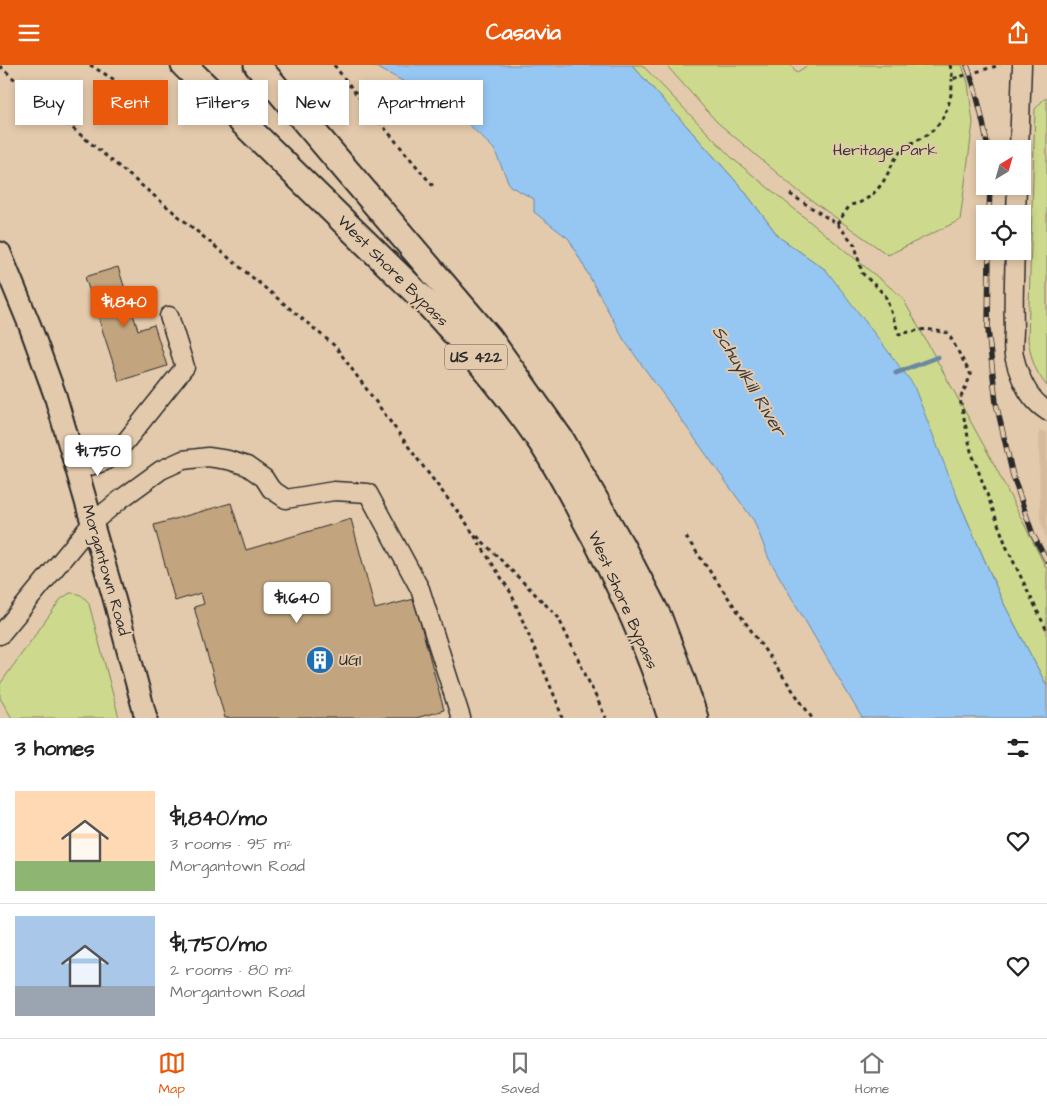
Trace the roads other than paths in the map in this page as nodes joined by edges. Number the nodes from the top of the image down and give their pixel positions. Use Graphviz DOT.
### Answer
graph roads {
  1 [pos="186,65"];
  2 [pos="1022,65"];
  3 [pos="258,67"];
  4 [pos="1019,140"];
  5 [pos="0,253"];
  6 [pos="1015,260"];
  7 [pos="169,316"];
  8 [pos="1047,411"];
  9 [pos="77,470"];
  10 [pos="93,522"];
  11 [pos="1,627"];
  12 [pos="146,718"];
  13 [pos="461,718"];
  14 [pos="671,718"];
  15 [pos="695,718"];
  1 -- 14 [label="highway, West Shore Bypass / US 422"];
  2 -- 4 [label="street"];
  3 -- 15 [label="highway, West Shore Bypass / US 422"];
  5 -- 9 [label="main road, Morgantown Road"];
  6 -- 8 [label="street"];
  7 -- 9 [label="street"];
  9 -- 10 [label="main road, Morgantown Road"];
  10 -- 11 [label="street"];
  10 -- 12 [label="main road, Morgantown Road"];
  10 -- 13 [label="street"];
}
